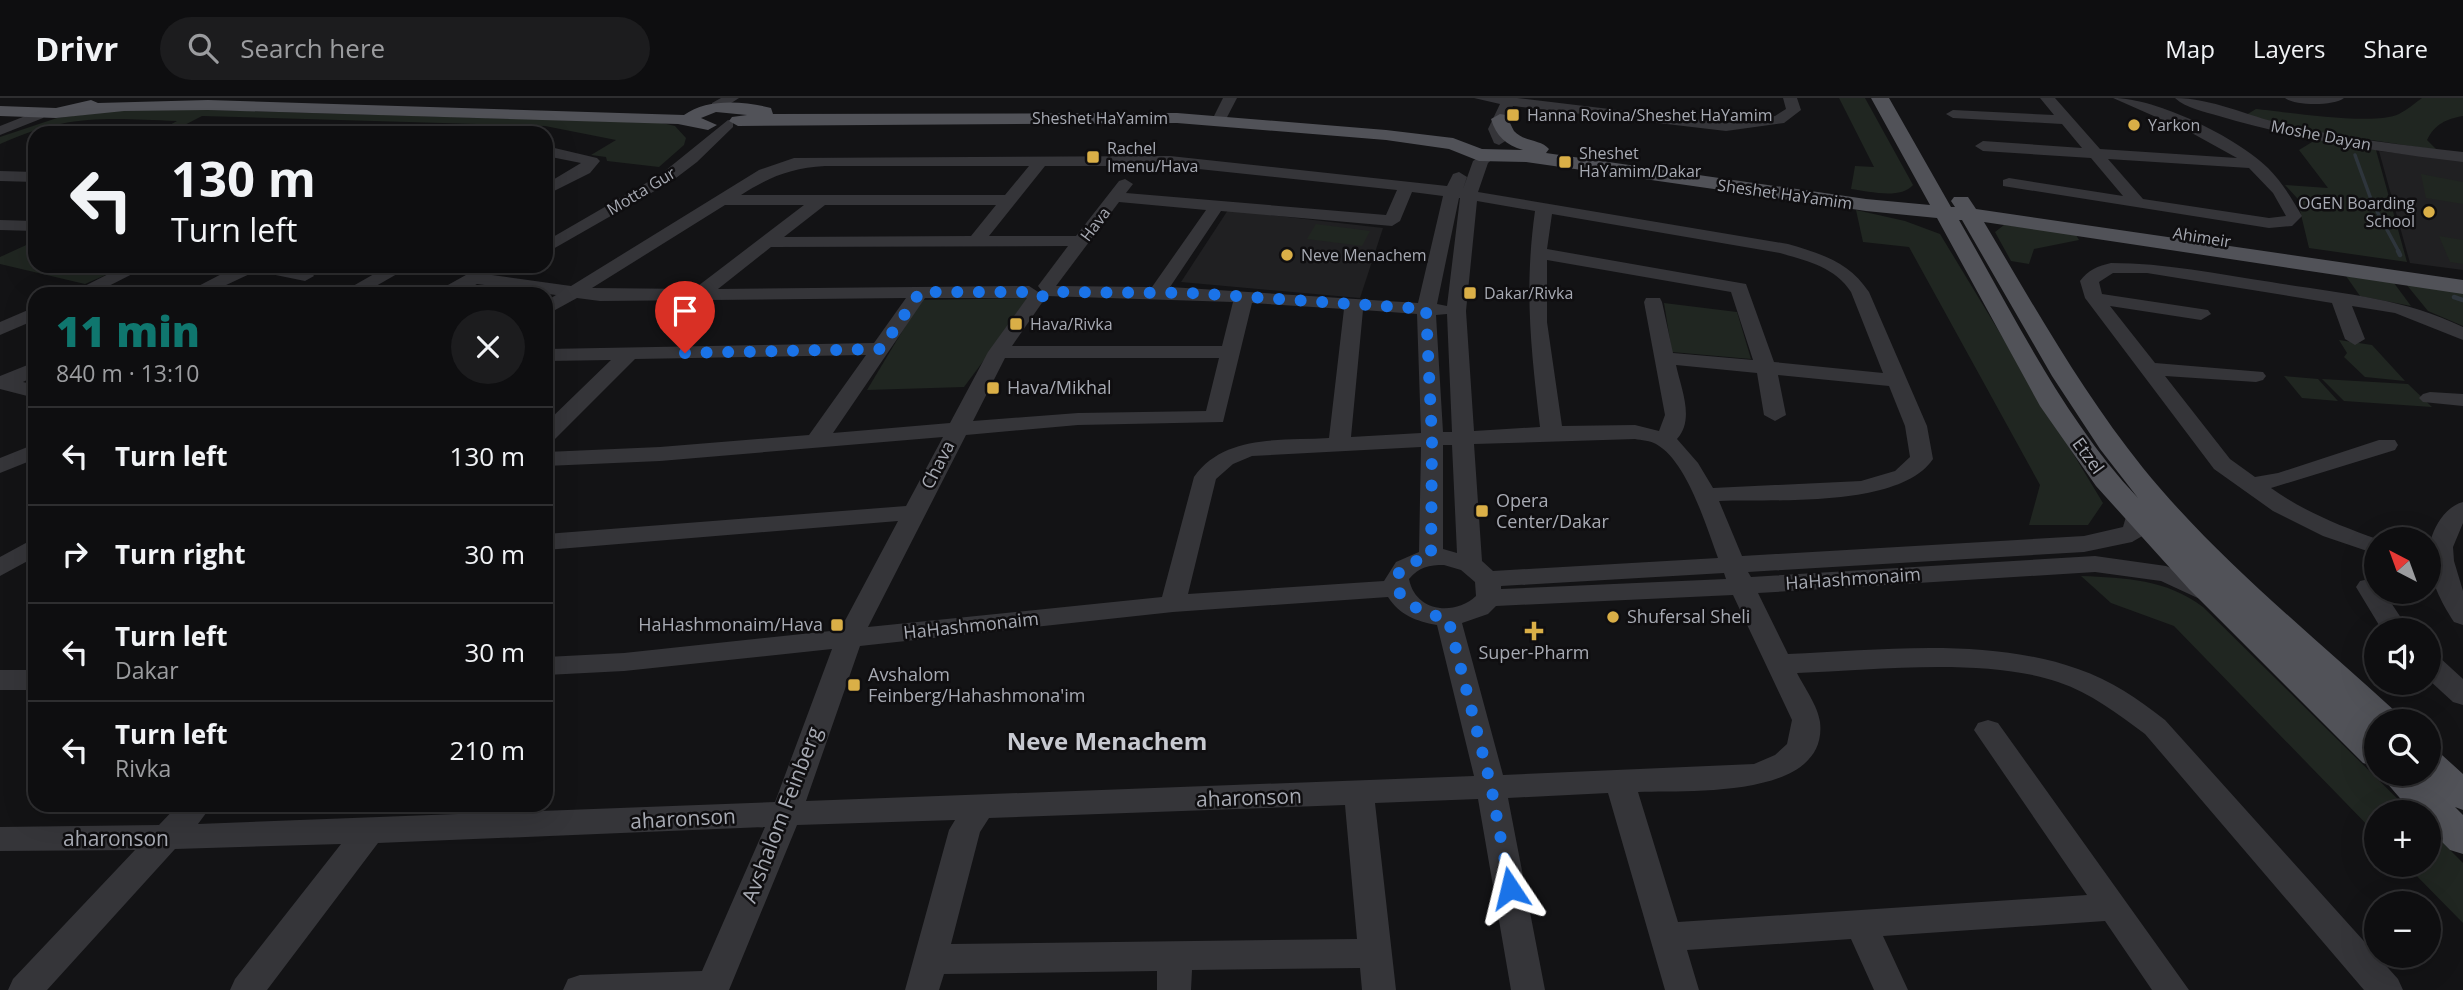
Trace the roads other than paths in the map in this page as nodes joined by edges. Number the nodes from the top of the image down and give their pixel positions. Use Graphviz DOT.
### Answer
graph roads {
  1 [pos="55,98"];
  2 [pos="96,98"];
  3 [pos="319,98"];
  4 [pos="1481,98"];
  5 [pos="1790,98"];
  6 [pos="1880,98"];
  7 [pos="1900,98"];
  8 [pos="2047,98"];
  9 [pos="2120,98"];
  10 [pos="2182,98"];
  11 [pos="2292,98"];
  12 [pos="2337,98"];
  13 [pos="1503,99"];
  14 [pos="0,102"];
  15 [pos="1224,110"];
  16 [pos="0,111"];
  17 [pos="74,111"];
  18 [pos="33,113"];
  19 [pos="660,113"];
  20 [pos="723,113"];
  21 [pos="2226,113"];
  22 [pos="1953,114"];
  23 [pos="1500,119"];
  24 [pos="2066,120"];
  25 [pos="2187,124"];
  26 [pos="0,131"];
  27 [pos="1973,131"];
  28 [pos="1927,143"];
  29 [pos="1468,146"];
  30 [pos="1983,146"];
  31 [pos="1498,148"];
  32 [pos="553,153"];
  33 [pos="1558,153"];
  34 [pos="2097,155"];
  35 [pos="2463,157"];
  36 [pos="1041,161"];
  37 [pos="1142,161"];
  38 [pos="2252,164"];
  39 [pos="1996,165"];
  40 [pos="0,176"];
  41 [pos="28,177"];
  42 [pos="1926,180"];
  43 [pos="2009,183"];
  44 [pos="553,186"];
  45 [pos="1407,186"];
  46 [pos="1461,193"];
  47 [pos="1115,197"];
  48 [pos="722,200"];
  49 [pos="1009,200"];
  50 [pos="1856,200"];
  51 [pos="820,201"];
  52 [pos="1219,204"];
  53 [pos="2139,204"];
  54 [pos="1544,209"];
  55 [pos="1964,214"];
  56 [pos="28,217"];
  57 [pos="7,225"];
  58 [pos="28,226"];
  59 [pos="553,233"];
  60 [pos="1081,241"];
  61 [pos="766,242"];
  62 [pos="975,242"];
  63 [pos="553,244"];
  64 [pos="1538,253"];
  65 [pos="124,273"];
  66 [pos="236,273"];
  67 [pos="292,273"];
  68 [pos="388,273"];
  69 [pos="498,273"];
  70 [pos="2463,275"];
  71 [pos="305,276"];
  72 [pos="481,280"];
  73 [pos="93,287"];
  74 [pos="207,287"];
  75 [pos="361,287"];
  76 [pos="464,287"];
  77 [pos="535,287"];
  78 [pos="2463,287"];
  79 [pos="553,289"];
  80 [pos="573,292"];
  81 [pos="920,292"];
  82 [pos="1042,292"];
  83 [pos="1158,292"];
  84 [pos="698,295"];
  85 [pos="1244,297"];
  86 [pos="2339,297"];
  87 [pos="2094,298"];
  88 [pos="1653,302"];
  89 [pos="553,305"];
  90 [pos="1354,305"];
  91 [pos="1426,309"];
  92 [pos="1456,311"];
  93 [pos="2201,314"];
  94 [pos="28,316"];
  95 [pos="0,328"];
  96 [pos="2463,334"];
  97 [pos="2356,339"];
  98 [pos="881,349"];
  99 [pos="998,352"];
  100 [pos="1231,352"];
  101 [pos="629,354"];
  102 [pos="553,355"];
  103 [pos="1662,358"];
  104 [pos="1766,368"];
  105 [pos="2147,369"];
  106 [pos="28,371"];
  107 [pos="2256,376"];
  108 [pos="1896,380"];
  109 [pos="2,382"];
  110 [pos="28,389"];
  111 [pos="2430,398"];
  112 [pos="2463,400"];
  113 [pos="1775,415"];
  114 [pos="553,428"];
  115 [pos="956,428"];
  116 [pos="1552,433"];
  117 [pos="1464,438"];
  118 [pos="1432,439"];
  119 [pos="1664,439"];
  120 [pos="817,441"];
  121 [pos="1339,443"];
  122 [pos="2387,445"];
  123 [pos="28,454"];
  124 [pos="553,459"];
  125 [pos="0,466"];
  126 [pos="2249,485"];
  127 [pos="1703,495"];
  128 [pos="2463,509"];
  129 [pos="913,513"];
  130 [pos="2136,515"];
  131 [pos="28,533"];
  132 [pos="553,541"];
  133 [pos="2364,542"];
  134 [pos="0,550"];
  135 [pos="28,550"];
  136 [pos="1431,557"];
  137 [pos="0,568"];
  138 [pos="2444,570"];
  139 [pos="1737,576"];
  140 [pos="1482,581"];
  141 [pos="1396,587"];
  142 [pos="2213,594"];
  143 [pos="1173,604"];
  144 [pos="2463,616"];
  145 [pos="1448,618"];
  146 [pos="849,639"];
  147 [pos="1779,664"];
  148 [pos="553,666"];
  149 [pos="2441,675"];
  150 [pos="0,680"];
  151 [pos="28,680"];
  152 [pos="2463,695"];
  153 [pos="2371,709"];
  154 [pos="1988,730"];
  155 [pos="2364,742"];
  156 [pos="2441,775"];
  157 [pos="1620,782"];
  158 [pos="1491,786"];
  159 [pos="2409,786"];
  160 [pos="1359,794"];
  161 [pos="2463,796"];
  162 [pos="979,808"];
  163 [pos="191,812"];
  164 [pos="786,814"];
  165 [pos="368,833"];
  166 [pos="0,839"];
  167 [pos="166,839"];
  168 [pos="2463,839"];
  169 [pos="2113,907"];
  170 [pos="1861,924"];
  171 [pos="1667,937"];
  172 [pos="1376,953"];
  173 [pos="1175,956"];
  174 [pos="926,975"];
  175 [pos="712,988"];
  176 [pos="25,990"];
  177 [pos="247,990"];
  178 [pos="580,990"];
  179 [pos="1174,990"];
  180 [pos="1379,990"];
  181 [pos="1528,990"];
  182 [pos="1682,990"];
  183 [pos="1891,990"];
  184 [pos="2172,990"];
  185 [pos="2386,990"];
  1 -- 14 [label="main road"];
  1 -- 18 [label="main road"];
  2 -- 17 [label="main road"];
  3 -- 19 [label="main road"];
  4 -- 13 [label="street"];
  5 -- 13 [label="street"];
  6 -- 42 [label="main road, Etzel"];
  7 -- 28 [label="main road"];
  8 -- 24 [label="street"];
  9 -- 25 [label="street"];
  10 -- 21 [label="street, Moshe Dayan"];
  11 -- 12 [label="street"];
  13 -- 23 [label="street"];
  13 -- 29 [label="street"];
  15 -- 20 [label="main road, Sheshet HaYamim"];
  15 -- 29 [label="main road, Sheshet HaYamim"];
  15 -- 29 [label="main road, Sheshet HaYamim"];
  16 -- 18 [label="main road"];
  17 -- 18 [label="main road"];
  17 -- 19 [label="main road"];
  18 -- 26 [label="street"];
  19 -- 20 [label="main road, Sheshet HaYamim"];
  19 -- 20 [label="main road"];
  20 -- 59 [label="street, Motta Gur"];
  20 -- 63 [label="street, Motta Gur"];
  21 -- 25 [label="street"];
  21 -- 35 [label="street, Moshe Dayan"];
  22 -- 24 [label="street"];
  23 -- 31 [label="street"];
  23 -- 33 [label="main road"];
  24 -- 34 [label="street"];
  25 -- 38 [label="street"];
  27 -- 30 [label="street"];
  29 -- 31 [label="main road, Sheshet HaYamim"];
  29 -- 46 [label="street"];
  30 -- 34 [label="street"];
  30 -- 39 [label="street"];
  31 -- 33 [label="main road, Sheshet HaYamim"];
  31 -- 46 [label="street"];
  31 -- 50 [label="main road, Sheshet HaYamim"];
  32 -- 44 [label="street"];
  33 -- 50 [label="main road, Sheshet HaYamim"];
  34 -- 38 [label="street"];
  34 -- 53 [label="street"];
  36 -- 37 [label="street"];
  36 -- 48 [label="street"];
  36 -- 49 [label="street"];
  37 -- 45 [label="street"];
  37 -- 47 [label="street, Hava"];
  38 -- 53 [label="street"];
  40 -- 41 [label="street"];
  42 -- 50 [label="main road"];
  42 -- 55 [label="main road, Etzel"];
  43 -- 53 [label="street"];
  45 -- 46 [label="street"];
  45 -- 52 [label="street"];
  46 -- 54 [label="street"];
  46 -- 91 [label="street"];
  46 -- 92 [label="street"];
  47 -- 52 [label="street"];
  47 -- 60 [label="street, Hava"];
  48 -- 51 [label="street"];
  48 -- 80 [label="street"];
  49 -- 51 [label="street"];
  49 -- 62 [label="street"];
  50 -- 55 [label="main road, Sheshet HaYamim"];
  50 -- 55 [label="main road"];
  51 -- 61 [label="street"];
  52 -- 83 [label="street"];
  54 -- 64 [label="street"];
  54 -- 108 [label="street"];
  55 -- 70 [label="main road, Ahimeir"];
  55 -- 78 [label="main road, Ahimeir"];
  55 -- 130 [label="main road, Etzel"];
  55 -- 153 [label="main road, Etzel"];
  56 -- 57 [label="street"];
  57 -- 58 [label="street"];
  60 -- 62 [label="street"];
  60 -- 82 [label="street, Hava"];
  61 -- 62 [label="street"];
  61 -- 84 [label="street"];
  64 -- 104 [label="street"];
  64 -- 116 [label="street"];
  65 -- 73 [label="street"];
  66 -- 74 [label="street"];
  67 -- 71 [label="street"];
  68 -- 75 [label="street"];
  69 -- 72 [label="street"];
  72 -- 76 [label="street"];
  72 -- 77 [label="street"];
  79 -- 80 [label="street"];
  80 -- 84 [label="street"];
  80 -- 89 [label="street"];
  81 -- 82 [label="street"];
  81 -- 84 [label="street"];
  81 -- 98 [label="street"];
  82 -- 83 [label="street"];
  82 -- 99 [label="street, Chava"];
  83 -- 85 [label="street"];
  85 -- 90 [label="street"];
  85 -- 100 [label="street"];
  86 -- 87 [label="street"];
  86 -- 96 [label="street"];
  86 -- 97 [label="street"];
  87 -- 93 [label="street"];
  87 -- 105 [label="street"];
  88 -- 103 [label="street"];
  90 -- 91 [label="street"];
  90 -- 121 [label="street"];
  91 -- 92 [label="street"];
  91 -- 118 [label="street"];
  92 -- 117 [label="street"];
  94 -- 95 [label="street"];
  98 -- 101 [label="street"];
  98 -- 120 [label="street"];
  99 -- 100 [label="street"];
  99 -- 115 [label="street, Chava"];
  100 -- 115 [label="street"];
  101 -- 102 [label="street"];
  101 -- 114 [label="street"];
  103 -- 104 [label="street"];
  103 -- 119 [label="street"];
  104 -- 108 [label="street"];
  104 -- 113 [label="street"];
  105 -- 107 [label="street"];
  105 -- 126 [label="street"];
  106 -- 109 [label="street"];
  108 -- 127 [label="street"];
  109 -- 110 [label="street"];
  111 -- 112 [label="street"];
  115 -- 120 [label="street"];
  115 -- 129 [label="street, Chava"];
  116 -- 117 [label="street"];
  116 -- 119 [label="street"];
  117 -- 118 [label="street"];
  117 -- 140 [label="street"];
  118 -- 121 [label="street"];
  118 -- 136 [label="street"];
  119 -- 127 [label="street, aharonson"];
  120 -- 124 [label="street"];
  121 -- 143 [label="street"];
  122 -- 126 [label="street"];
  123 -- 125 [label="street"];
  126 -- 133 [label="street"];
  127 -- 139 [label="street, aharonson"];
  128 -- 138 [label="street"];
  129 -- 132 [label="street"];
  129 -- 146 [label="street, Chava"];
  130 -- 139 [label="street, HaHashmonaim"];
  130 -- 142 [label="main road, Etzel"];
  131 -- 134 [label="street"];
  135 -- 137 [label="street"];
  136 -- 140 [label="street"];
  136 -- 141 [label="street"];
  138 -- 144 [label="street"];
  139 -- 140 [label="street, HaHashmonaim"];
  139 -- 142 [label="street, HaHashmonaim"];
  139 -- 147 [label="street, aharonson"];
  140 -- 145 [label="street"];
  141 -- 143 [label="street, HaHashmonaim"];
  141 -- 145 [label="street"];
  142 -- 155 [label="main road, Etzel"];
  143 -- 146 [label="street, HaHashmonaim"];
  145 -- 158 [label="street"];
  146 -- 148 [label="street, HaHashmonaim"];
  146 -- 164 [label="street, Avshalom Feinberg"];
  147 -- 157 [label="street, aharonson"];
  147 -- 185 [label="street"];
  149 -- 152 [label="street"];
  150 -- 151 [label="street"];
  154 -- 169 [label="street"];
  156 -- 161 [label="main road"];
  157 -- 158 [label="street, aharonson"];
  157 -- 171 [label="street"];
  158 -- 160 [label="street, aharonson"];
  158 -- 181 [label="street"];
  159 -- 168 [label="main road"];
  160 -- 162 [label="street, aharonson"];
  160 -- 172 [label="street"];
  162 -- 164 [label="street, aharonson"];
  162 -- 174 [label="street"];
  163 -- 167 [label="street"];
  164 -- 165 [label="street, aharonson"];
  164 -- 175 [label="street, Avshalom Feinberg"];
  165 -- 167 [label="street, aharonson"];
  165 -- 177 [label="street"];
  166 -- 167 [label="street, aharonson"];
  167 -- 176 [label="street"];
  169 -- 170 [label="street"];
  169 -- 184 [label="street"];
  170 -- 171 [label="street"];
  170 -- 183 [label="street"];
  171 -- 182 [label="street"];
  172 -- 173 [label="street"];
  172 -- 180 [label="street"];
  173 -- 174 [label="street"];
  173 -- 179 [label="street"];
  175 -- 178 [label="street"];
}
